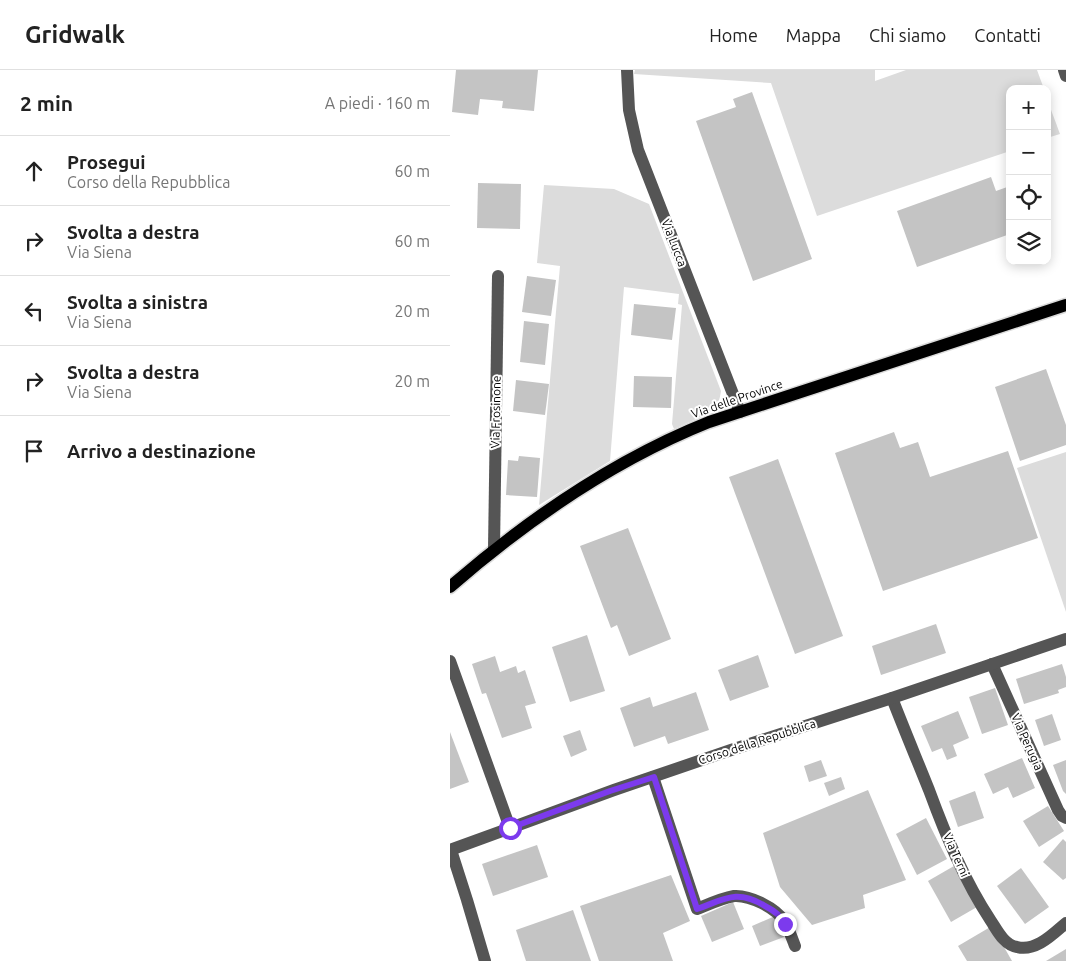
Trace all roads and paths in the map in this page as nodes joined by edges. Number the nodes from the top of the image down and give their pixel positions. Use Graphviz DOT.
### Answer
graph roads {
  1 [pos="627,70"];
  2 [pos="1064,70"];
  3 [pos="1066,76"];
  4 [pos="498,276"];
  5 [pos="1066,306"];
  6 [pos="740,412"];
  7 [pos="494,549"];
  8 [pos="450,587"];
  9 [pos="1066,639"];
  10 [pos="450,661"];
  11 [pos="992,664"];
  12 [pos="892,698"];
  13 [pos="654,777"];
  14 [pos="1066,818"];
  15 [pos="510,828"];
  16 [pos="450,850"];
  17 [pos="1066,923"];
  18 [pos="795,946"];
  19 [pos="485,961"];
  1 -- 6 [label="street, Via Lucca"];
  2 -- 3 [label="street"];
  4 -- 7 [label="street, Via Frosinone"];
  5 -- 6 [label="main road, Via delle Province"];
  6 -- 7 [label="main road, Via delle Province"];
  7 -- 8 [label="main road, Via delle Province"];
  9 -- 11 [label="street, Corso della Repubblica"];
  10 -- 15 [label="street"];
  11 -- 12 [label="street, Corso della Repubblica"];
  11 -- 14 [label="street, Via Perugia"];
  12 -- 13 [label="street, Corso della Repubblica"];
  12 -- 17 [label="street, Via Terni"];
  13 -- 15 [label="street, Corso della Repubblica"];
  13 -- 18 [label="street"];
  15 -- 16 [label="street, Corso della Repubblica"];
  16 -- 19 [label="street"];
}
